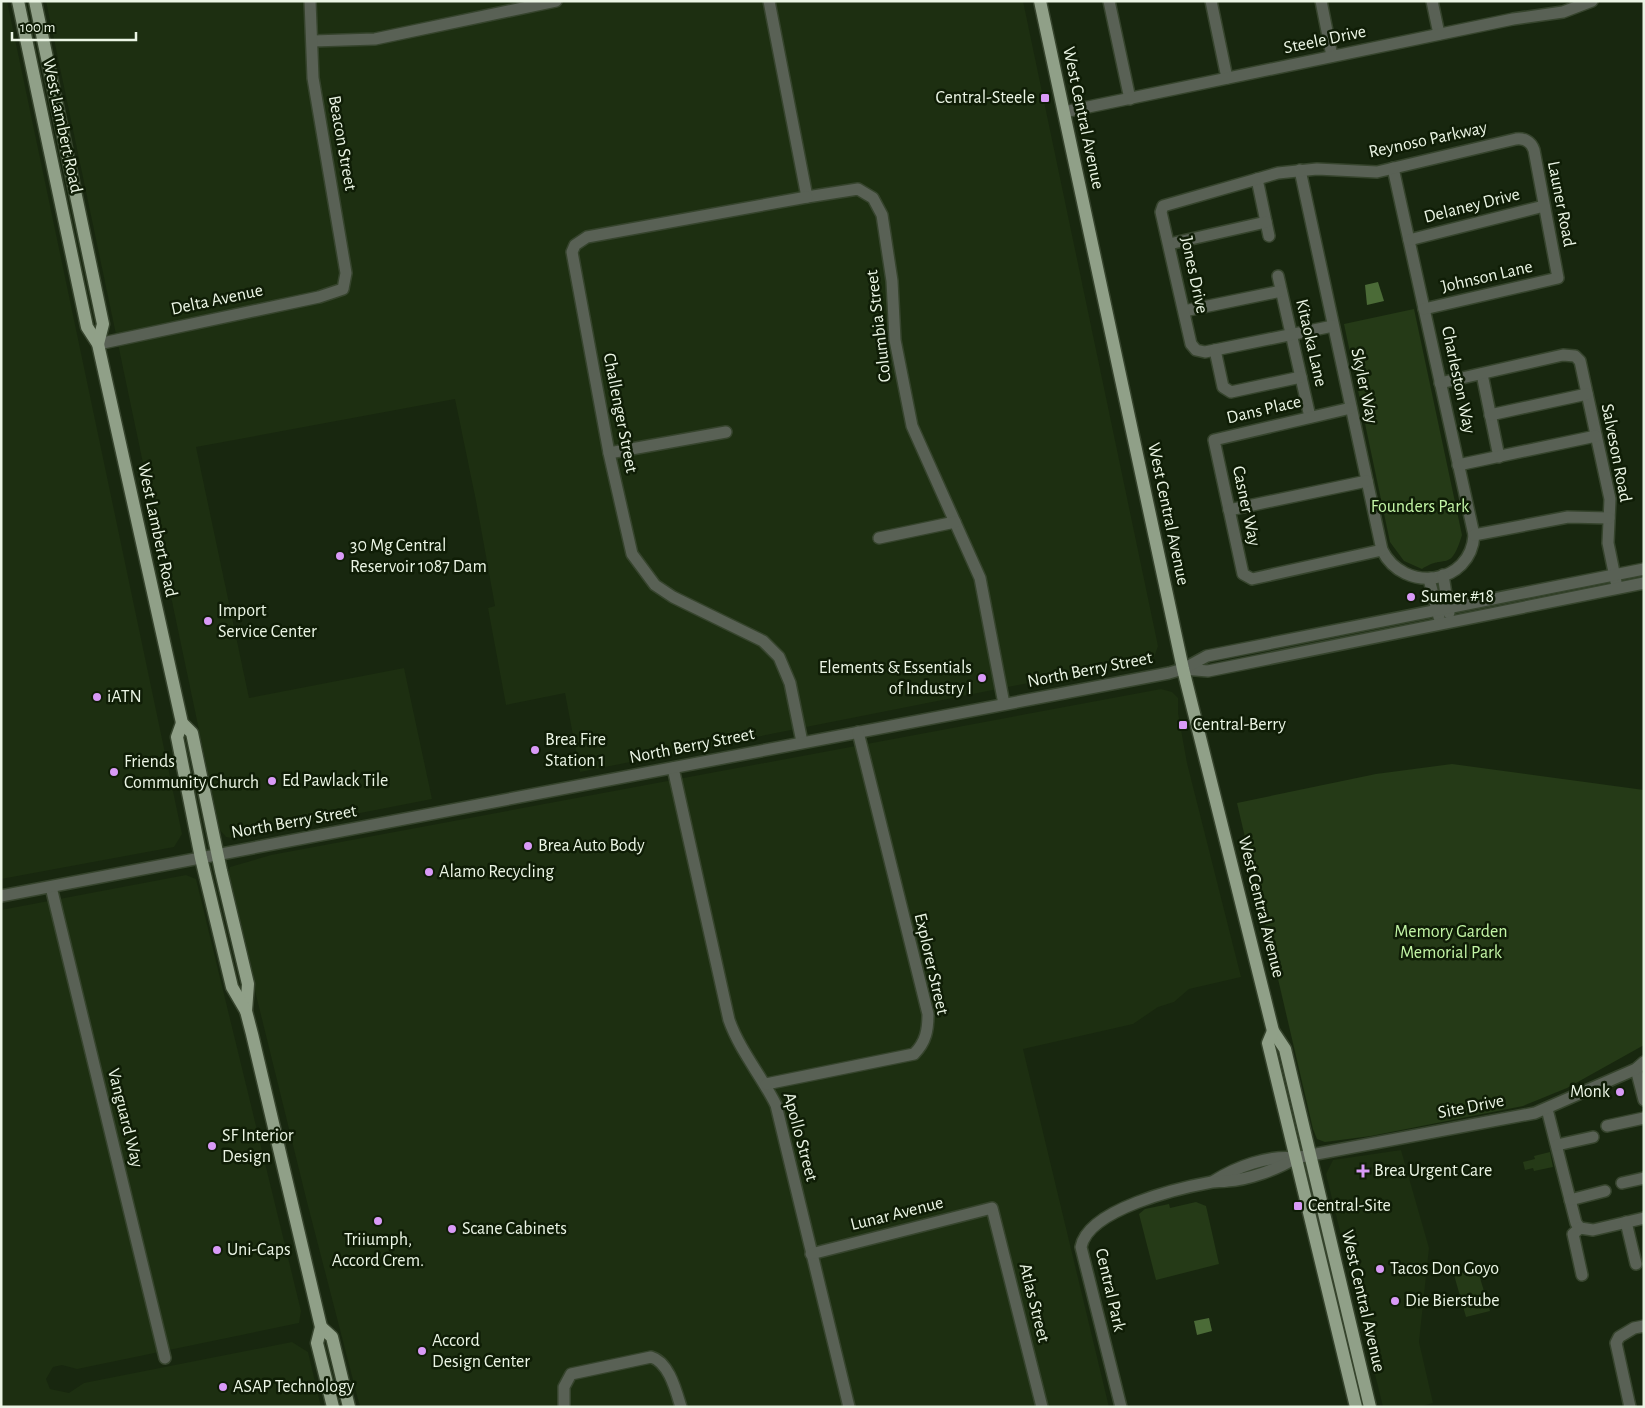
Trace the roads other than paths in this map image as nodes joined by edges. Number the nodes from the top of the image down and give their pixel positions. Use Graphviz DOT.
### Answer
graph roads {
  1 [pos="18,1"];
  2 [pos="35,1"];
  3 [pos="310,1"];
  4 [pos="556,1"];
  5 [pos="769,1"];
  6 [pos="1040,1"];
  7 [pos="1109,1"];
  8 [pos="1210,1"];
  9 [pos="1320,1"];
  10 [pos="1432,1"];
  11 [pos="1592,1"];
  12 [pos="1439,34"];
  13 [pos="313,41"];
  14 [pos="1332,56"];
  15 [pos="1227,78"];
  16 [pos="1130,99"];
  17 [pos="1064,112"];
  18 [pos="1526,139"];
  19 [pos="1393,168"];
  20 [pos="1300,170"];
  21 [pos="1257,179"];
  22 [pos="807,197"];
  23 [pos="1163,206"];
  24 [pos="1544,206"];
  25 [pos="1266,222"];
  26 [pos="1269,236"];
  27 [pos="1409,240"];
  28 [pos="1169,244"];
  29 [pos="1278,276"];
  30 [pos="1558,278"];
  31 [pos="343,289"];
  32 [pos="1282,291"];
  33 [pos="1424,309"];
  34 [pos="1184,312"];
  35 [pos="1333,326"];
  36 [pos="1291,335"];
  37 [pos="98,344"];
  38 [pos="1215,350"];
  39 [pos="1482,374"];
  40 [pos="1301,377"];
  41 [pos="1440,384"];
  42 [pos="1587,394"];
  43 [pos="1351,408"];
  44 [pos="1490,415"];
  45 [pos="1310,418"];
  46 [pos="726,432"];
  47 [pos="1596,436"];
  48 [pos="1214,440"];
  49 [pos="609,453"];
  50 [pos="1499,456"];
  51 [pos="1458,465"];
  52 [pos="1367,480"];
  53 [pos="1229,510"];
  54 [pos="1609,518"];
  55 [pos="955,522"];
  56 [pos="1474,535"];
  57 [pos="879,538"];
  58 [pos="1382,550"];
  59 [pos="1644,569"];
  60 [pos="1443,575"];
  61 [pos="1615,575"];
  62 [pos="1431,578"];
  63 [pos="1644,583"];
  64 [pos="1617,589"];
  65 [pos="1443,609"];
  66 [pos="1446,623"];
  67 [pos="1183,669"];
  68 [pos="1004,704"];
  69 [pos="182,723"];
  70 [pos="858,732"];
  71 [pos="802,742"];
  72 [pos="673,768"];
  73 [pos="217,854"];
  74 [pos="201,858"];
  75 [pos="51,887"];
  76 [pos="1,896"];
  77 [pos="246,1011"];
  78 [pos="1273,1031"];
  79 [pos="1640,1066"];
  80 [pos="766,1084"];
  81 [pos="1644,1100"];
  82 [pos="1548,1109"];
  83 [pos="1644,1118"];
  84 [pos="1607,1126"];
  85 [pos="1593,1137"];
  86 [pos="1557,1145"];
  87 [pos="1311,1154"];
  88 [pos="1295,1158"];
  89 [pos="1644,1178"];
  90 [pos="1622,1183"];
  91 [pos="1605,1191"];
  92 [pos="1570,1200"];
  93 [pos="1131,1204"];
  94 [pos="992,1208"];
  95 [pos="1644,1218"];
  96 [pos="1626,1222"];
  97 [pos="1580,1228"];
  98 [pos="811,1254"];
  99 [pos="1636,1264"];
  100 [pos="1582,1275"];
  101 [pos="1644,1326"];
  102 [pos="321,1327"];
  103 [pos="165,1358"];
  104 [pos="333,1407"];
  105 [pos="349,1407"];
  106 [pos="564,1407"];
  107 [pos="681,1407"];
  108 [pos="849,1407"];
  109 [pos="1042,1407"];
  110 [pos="1121,1407"];
  111 [pos="1356,1407"];
  112 [pos="1370,1407"];
  113 [pos="1630,1407"];
  1 -- 37 [label="main road, West Lambert Road"];
  2 -- 37 [label="main road, West Lambert Road"];
  3 -- 13 [label="street, Beacon Street"];
  4 -- 13 [label="street"];
  5 -- 22 [label="street"];
  6 -- 17 [label="main road, West Central Avenue"];
  7 -- 16 [label="street"];
  8 -- 15 [label="street"];
  9 -- 14 [label="street"];
  10 -- 12 [label="street"];
  11 -- 12 [label="street, Steele Drive"];
  12 -- 14 [label="street, Steele Drive"];
  13 -- 31 [label="street, Beacon Street"];
  14 -- 15 [label="street, Steele Drive"];
  15 -- 16 [label="street, Steele Drive"];
  16 -- 17 [label="street, Steele Drive"];
  17 -- 67 [label="main road, West Central Avenue"];
  18 -- 19 [label="street, Reynoso Parkway"];
  18 -- 24 [label="street, Launer Road"];
  19 -- 20 [label="street, Reynoso Parkway"];
  19 -- 27 [label="street, Charleston Way"];
  20 -- 21 [label="street, Reynoso Parkway"];
  20 -- 35 [label="street, Skyler Way"];
  21 -- 23 [label="street, Reynoso Parkway"];
  21 -- 25 [label="street"];
  22 -- 49 [label="street, Challenger Street"];
  22 -- 55 [label="street, Columbia Street"];
  23 -- 28 [label="street, Jones Drive"];
  24 -- 27 [label="street, Delaney Drive"];
  24 -- 30 [label="street, Launer Road"];
  25 -- 26 [label="street"];
  25 -- 28 [label="street"];
  27 -- 33 [label="street, Charleston Way"];
  28 -- 34 [label="street, Jones Drive"];
  29 -- 32 [label="street, Kitaoka Lane"];
  30 -- 33 [label="street, Johnson Lane"];
  31 -- 37 [label="street, Delta Avenue"];
  32 -- 34 [label="street"];
  32 -- 36 [label="street, Kitaoka Lane"];
  33 -- 41 [label="street, Charleston Way"];
  34 -- 38 [label="street, Jones Drive"];
  35 -- 36 [label="street"];
  35 -- 43 [label="street, Skyler Way"];
  36 -- 38 [label="street"];
  36 -- 40 [label="street, Kitaoka Lane"];
  37 -- 69 [label="main road, West Lambert Road"];
  38 -- 40 [label="street"];
  39 -- 41 [label="street"];
  39 -- 42 [label="street, Salveson Road"];
  39 -- 44 [label="street"];
  40 -- 45 [label="street, Kitaoka Lane"];
  41 -- 51 [label="street, Charleston Way"];
  42 -- 44 [label="street"];
  42 -- 47 [label="street, Salveson Road"];
  43 -- 45 [label="street, Dans Place"];
  43 -- 52 [label="street, Skyler Way"];
  44 -- 50 [label="street"];
  45 -- 48 [label="street, Dans Place"];
  46 -- 49 [label="street"];
  47 -- 50 [label="street"];
  47 -- 54 [label="street, Salveson Road"];
  48 -- 53 [label="street, Casner Way"];
  49 -- 71 [label="street, Challenger Street"];
  50 -- 51 [label="street"];
  51 -- 56 [label="street, Charleston Way"];
  52 -- 53 [label="street"];
  52 -- 58 [label="street, Skyler Way"];
  53 -- 58 [label="street, Casner Way"];
  54 -- 56 [label="street"];
  54 -- 61 [label="street, Salveson Road"];
  55 -- 57 [label="street"];
  55 -- 68 [label="street, Columbia Street"];
  56 -- 60 [label="street"];
  58 -- 62 [label="street, Skyler Way"];
  59 -- 61 [label="street, North Berry Street"];
  60 -- 62 [label="street"];
  60 -- 65 [label="street"];
  61 -- 64 [label="street, Salveson Road"];
  61 -- 65 [label="street, North Berry Street"];
  62 -- 65 [label="street"];
  63 -- 64 [label="street, North Berry Street"];
  64 -- 66 [label="street, North Berry Street"];
  65 -- 66 [label="street"];
  65 -- 67 [label="street, North Berry Street"];
  66 -- 67 [label="street, North Berry Street"];
  67 -- 68 [label="street, North Berry Street"];
  67 -- 78 [label="main road, West Central Avenue"];
  68 -- 70 [label="street, North Berry Street"];
  69 -- 73 [label="main road, West Lambert Road"];
  69 -- 74 [label="main road, West Lambert Road"];
  70 -- 71 [label="street, North Berry Street"];
  70 -- 80 [label="street, Explorer Street"];
  71 -- 72 [label="street, North Berry Street"];
  72 -- 73 [label="street, North Berry Street"];
  72 -- 80 [label="street, Apollo Street"];
  73 -- 74 [label="street, North Berry Street"];
  73 -- 77 [label="main road, West Lambert Road"];
  74 -- 75 [label="street, North Berry Street"];
  74 -- 77 [label="main road, West Lambert Road"];
  75 -- 76 [label="street, North Berry Street"];
  75 -- 103 [label="street, Vanguard Way"];
  77 -- 102 [label="main road, West Lambert Road"];
  78 -- 87 [label="main road, West Central Avenue"];
  78 -- 88 [label="main road, West Central Avenue"];
  79 -- 81 [label="street"];
  79 -- 82 [label="street, Site Drive"];
  80 -- 98 [label="street, Apollo Street"];
  82 -- 86 [label="street"];
  82 -- 87 [label="street, Site Drive"];
  83 -- 84 [label="street"];
  85 -- 86 [label="street"];
  86 -- 92 [label="street"];
  87 -- 88 [label="street, Site Drive"];
  87 -- 112 [label="main road, West Central Avenue"];
  88 -- 93 [label="street, Site Drive"];
  88 -- 111 [label="main road, West Central Avenue"];
  89 -- 90 [label="street"];
  91 -- 92 [label="street"];
  92 -- 97 [label="street"];
  93 -- 110 [label="street, Central Park"];
  94 -- 98 [label="street, Lunar Avenue"];
  94 -- 109 [label="street, Atlas Street"];
  95 -- 96 [label="street"];
  96 -- 97 [label="street"];
  96 -- 99 [label="street"];
  97 -- 100 [label="street"];
  98 -- 108 [label="street, Apollo Street"];
  101 -- 113 [label="street"];
  102 -- 104 [label="main road, West Lambert Road"];
  102 -- 105 [label="main road, West Lambert Road"];
  106 -- 107 [label="street"];
}
